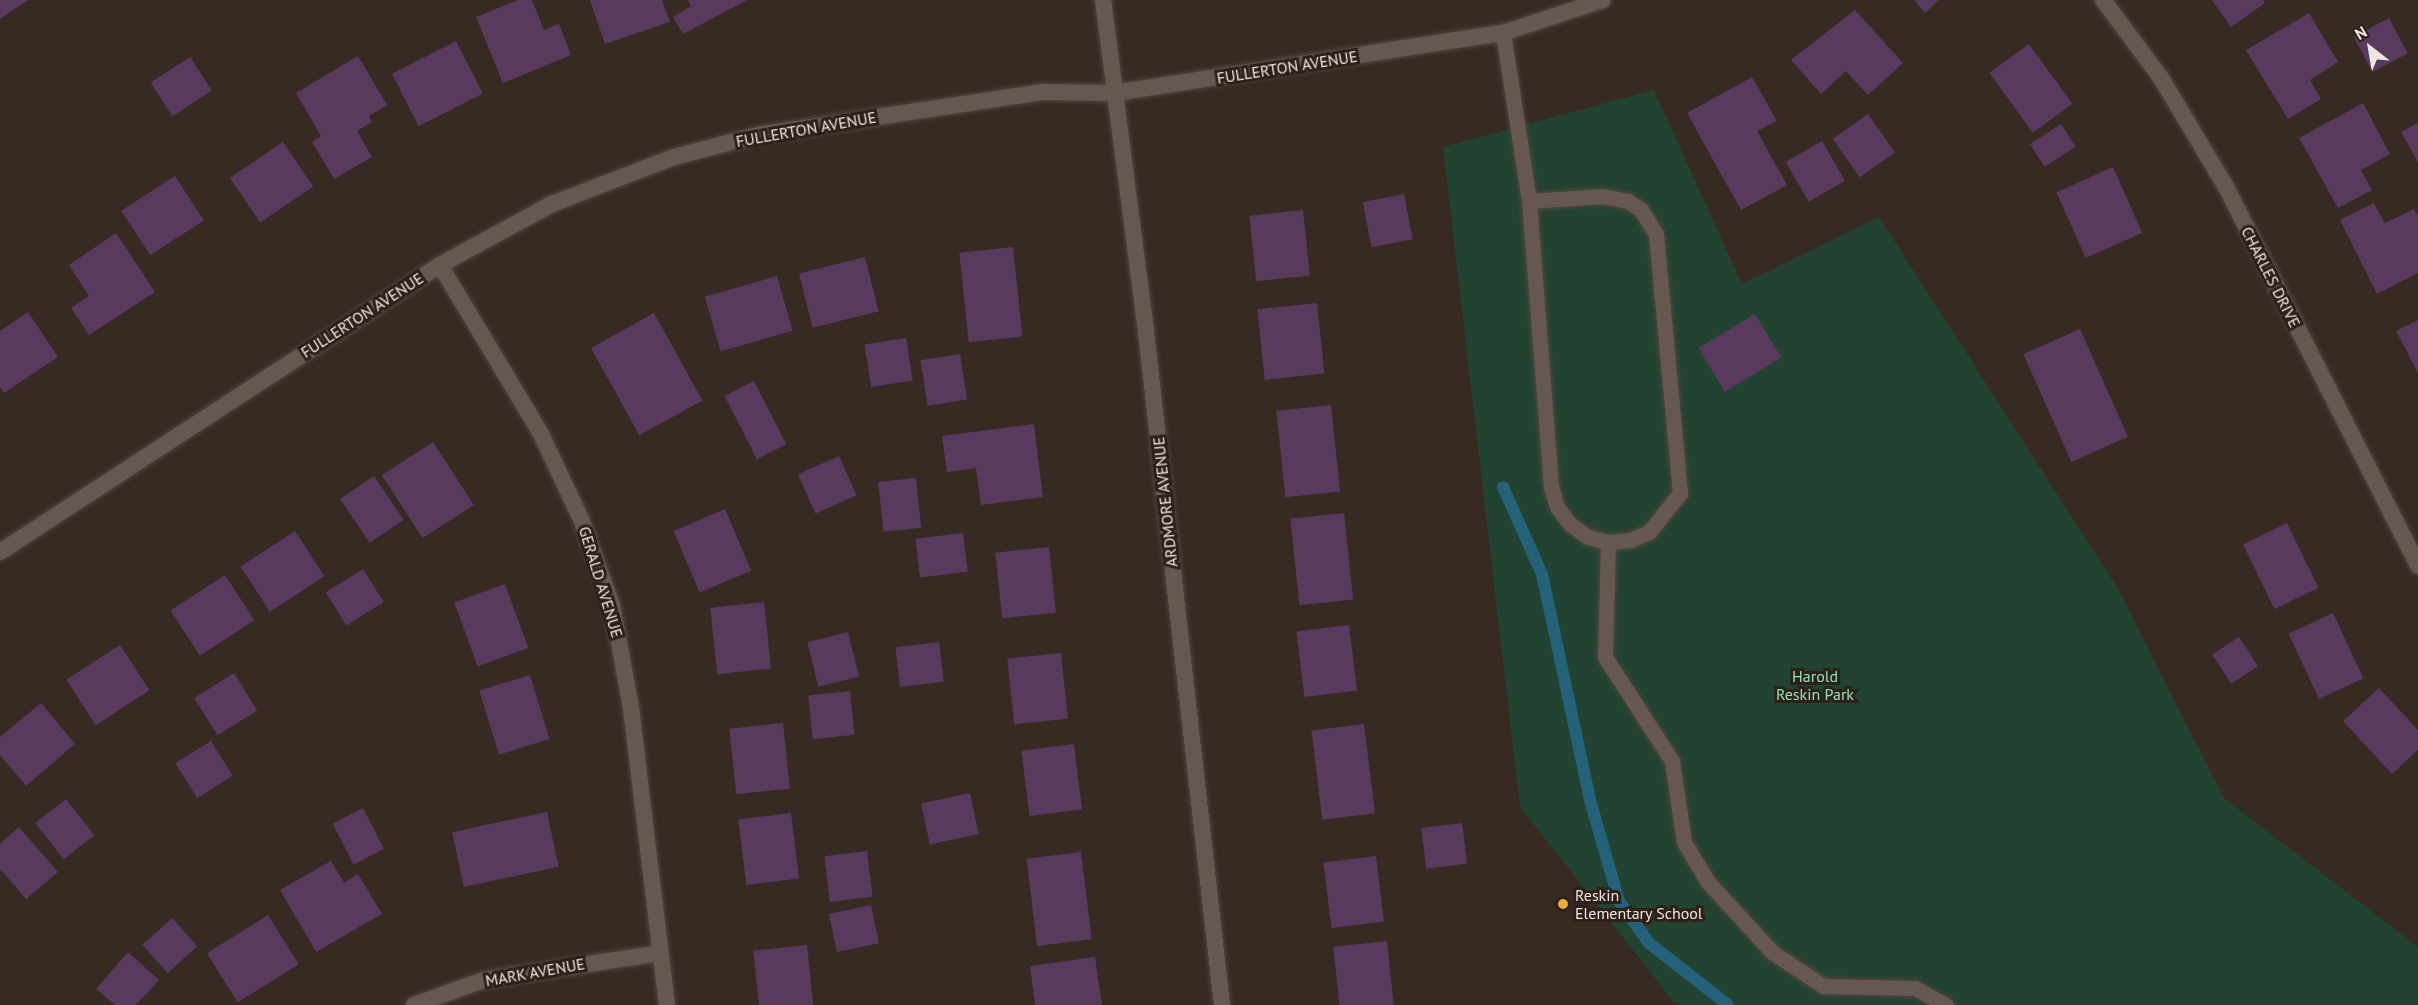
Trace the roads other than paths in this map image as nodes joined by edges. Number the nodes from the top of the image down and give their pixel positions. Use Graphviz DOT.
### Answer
graph roads {
  1 [pos="1103,0"];
  2 [pos="1603,0"];
  3 [pos="2103,0"];
  4 [pos="1503,33"];
  5 [pos="1114,93"];
  6 [pos="1529,201"];
  7 [pos="440,265"];
  8 [pos="1608,542"];
  9 [pos="0,552"];
  10 [pos="2418,566"];
  11 [pos="660,953"];
  12 [pos="414,1005"];
  13 [pos="667,1005"];
  14 [pos="1222,1005"];
  15 [pos="1946,1005"];
  1 -- 5 [label="street, ARDMORE AVENUE"];
  2 -- 4 [label="street, FULLERTON AVENUE"];
  3 -- 10 [label="street, CHARLES DRIVE"];
  4 -- 5 [label="street, FULLERTON AVENUE"];
  4 -- 6 [label="lane"];
  5 -- 7 [label="street, FULLERTON AVENUE"];
  5 -- 14 [label="street, ARDMORE AVENUE"];
  6 -- 8 [label="lane"];
  6 -- 8 [label="lane"];
  7 -- 9 [label="street, FULLERTON AVENUE"];
  7 -- 11 [label="street, GERALD AVENUE"];
  8 -- 15 [label="lane"];
  11 -- 12 [label="street, MARK AVENUE"];
  11 -- 13 [label="street, GERALD AVENUE"];
}
